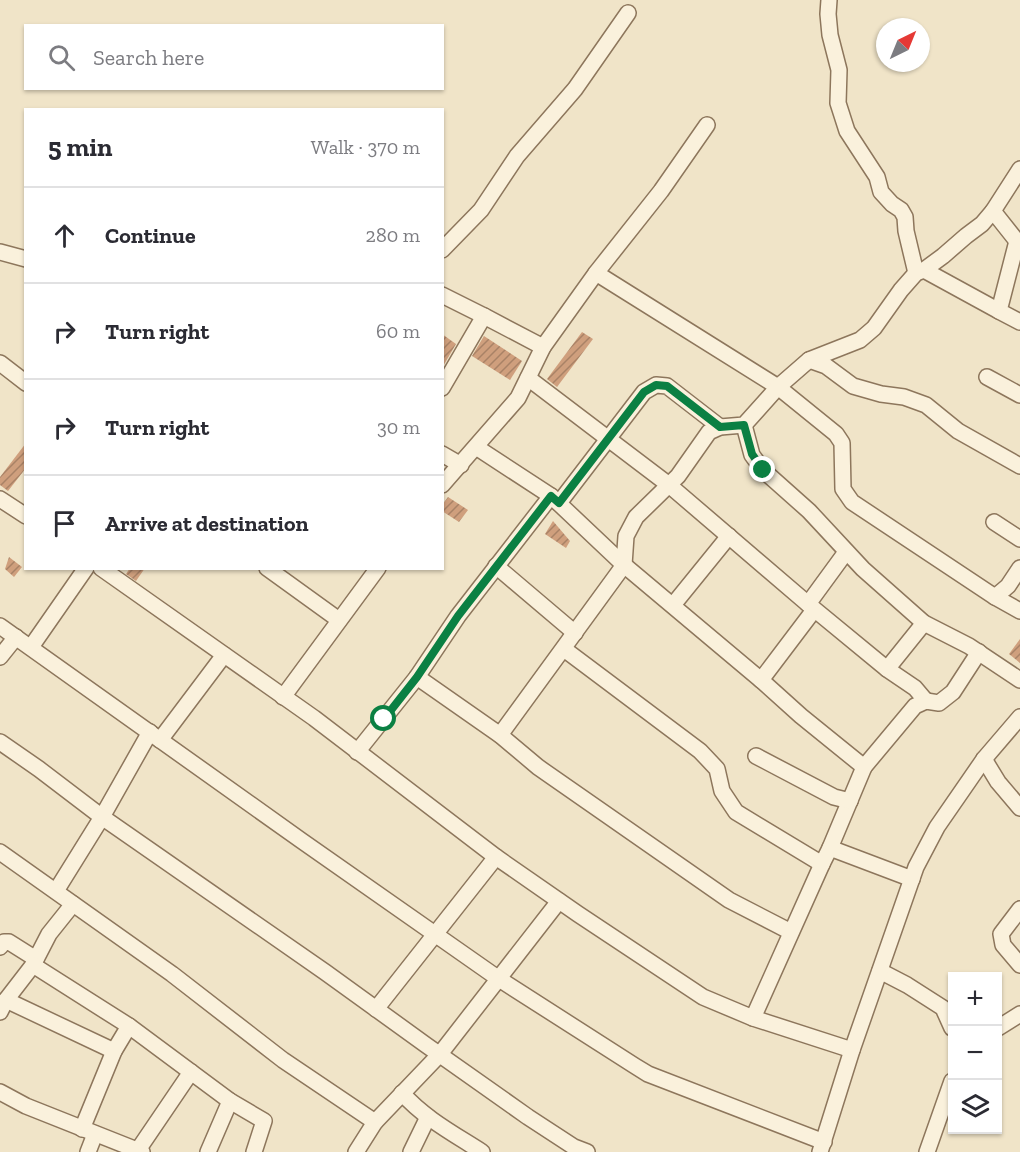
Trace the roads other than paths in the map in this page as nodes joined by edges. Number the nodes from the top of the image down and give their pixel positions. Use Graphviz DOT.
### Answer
graph roads {
  1 [pos="829,0"];
  2 [pos="628,14"];
  3 [pos="707,125"];
  4 [pos="1020,169"];
  5 [pos="993,211"];
  6 [pos="1018,243"];
  7 [pos="444,248"];
  8 [pos="0,252"];
  9 [pos="24,258"];
  10 [pos="920,271"];
  11 [pos="596,273"];
  12 [pos="444,296"];
  13 [pos="999,311"];
  14 [pos="484,316"];
  15 [pos="1020,322"];
  16 [pos="543,347"];
  17 [pos="809,360"];
  18 [pos="0,363"];
  19 [pos="987,377"];
  20 [pos="528,378"];
  21 [pos="24,381"];
  22 [pos="444,385"];
  23 [pos="778,387"];
  24 [pos="1020,395"];
  25 [pos="744,425"];
  26 [pos="720,427"];
  27 [pos="608,440"];
  28 [pos="476,447"];
  29 [pos="444,455"];
  30 [pos="460,465"];
  31 [pos="1020,466"];
  32 [pos="444,483"];
  33 [pos="669,485"];
  34 [pos="0,499"];
  35 [pos="555,500"];
  36 [pos="24,515"];
  37 [pos="994,522"];
  38 [pos="729,536"];
  39 [pos="1020,539"];
  40 [pos="846,552"];
  41 [pos="624,565"];
  42 [pos="495,566"];
  43 [pos="1020,568"];
  44 [pos="85,570"];
  45 [pos="104,570"];
  46 [pos="270,570"];
  47 [pos="376,570"];
  48 [pos="995,597"];
  49 [pos="673,604"];
  50 [pos="811,607"];
  51 [pos="1020,611"];
  52 [pos="339,620"];
  53 [pos="924,623"];
  54 [pos="0,626"];
  55 [pos="575,633"];
  56 [pos="16,637"];
  57 [pos="31,647"];
  58 [pos="564,649"];
  59 [pos="979,652"];
  60 [pos="224,655"];
  61 [pos="0,657"];
  62 [pos="887,669"];
  63 [pos="417,677"];
  64 [pos="761,680"];
  65 [pos="1020,680"];
  66 [pos="283,697"];
  67 [pos="926,701"];
  68 [pos="1020,717"];
  69 [pos="500,735"];
  70 [pos="155,736"];
  71 [pos="0,742"];
  72 [pos="357,752"];
  73 [pos="756,756"];
  74 [pos="984,759"];
  75 [pos="864,767"];
  76 [pos="850,801"];
  77 [pos="1020,808"];
  78 [pos="102,817"];
  79 [pos="830,848"];
  80 [pos="0,852"];
  81 [pos="496,857"];
  82 [pos="822,864"];
  83 [pos="912,879"];
  84 [pos="56,891"];
  85 [pos="559,901"];
  86 [pos="73,904"];
  87 [pos="1020,909"];
  88 [pos="791,932"];
  89 [pos="434,934"];
  90 [pos="1,939"];
  91 [pos="35,962"];
  92 [pos="1020,965"];
  93 [pos="880,971"];
  94 [pos="499,979"];
  95 [pos="3,1006"];
  96 [pos="376,1009"];
  97 [pos="1020,1014"];
  98 [pos="753,1018"];
  99 [pos="129,1026"];
  100 [pos="951,1026"];
  101 [pos="1001,1026"];
  102 [pos="852,1050"];
  103 [pos="114,1051"];
  104 [pos="440,1054"];
  105 [pos="191,1072"];
  106 [pos="0,1092"];
  107 [pos="948,1092"];
  108 [pos="402,1094"];
  109 [pos="230,1101"];
  110 [pos="428,1117"];
  111 [pos="375,1122"];
  112 [pos="88,1131"];
  113 [pos="822,1147"];
  114 [pos="140,1151"];
  115 [pos="88,1152"];
  116 [pos="208,1152"];
  117 [pos="254,1152"];
  118 [pos="356,1152"];
  119 [pos="411,1152"];
  120 [pos="480,1152"];
  121 [pos="587,1152"];
  122 [pos="927,1152"];
  1 -- 10 [label="street"];
  2 -- 7 [label="street"];
  3 -- 11 [label="street"];
  4 -- 5 [label="street"];
  5 -- 6 [label="street"];
  5 -- 10 [label="street"];
  6 -- 13 [label="street"];
  8 -- 9 [label="street"];
  10 -- 13 [label="street"];
  10 -- 17 [label="street"];
  11 -- 16 [label="street"];
  11 -- 23 [label="street"];
  12 -- 14 [label="street"];
  13 -- 15 [label="street"];
  14 -- 16 [label="street"];
  14 -- 22 [label="street"];
  16 -- 20 [label="street"];
  17 -- 23 [label="street"];
  17 -- 31 [label="street"];
  18 -- 21 [label="street"];
  19 -- 24 [label="street"];
  20 -- 27 [label="street"];
  20 -- 28 [label="street"];
  23 -- 25 [label="street"];
  23 -- 48 [label="street"];
  25 -- 26 [label="street"];
  25 -- 40 [label="street"];
  26 -- 27 [label="street"];
  26 -- 33 [label="street"];
  27 -- 33 [label="street"];
  27 -- 35 [label="street"];
  28 -- 30 [label="street"];
  28 -- 35 [label="street"];
  29 -- 30 [label="street"];
  30 -- 32 [label="street"];
  33 -- 38 [label="street"];
  33 -- 41 [label="street"];
  34 -- 36 [label="street"];
  35 -- 41 [label="street"];
  35 -- 42 [label="street"];
  37 -- 39 [label="street"];
  38 -- 49 [label="street"];
  38 -- 50 [label="street"];
  40 -- 50 [label="street"];
  40 -- 53 [label="street"];
  41 -- 49 [label="street"];
  41 -- 55 [label="street"];
  42 -- 55 [label="street"];
  42 -- 63 [label="street"];
  43 -- 48 [label="street"];
  44 -- 57 [label="street"];
  45 -- 60 [label="street"];
  46 -- 52 [label="street"];
  47 -- 52 [label="street"];
  48 -- 51 [label="street"];
  49 -- 64 [label="street"];
  50 -- 62 [label="street"];
  50 -- 64 [label="street"];
  52 -- 66 [label="street"];
  53 -- 59 [label="street"];
  53 -- 62 [label="street"];
  54 -- 56 [label="street"];
  55 -- 58 [label="street"];
  56 -- 57 [label="street"];
  56 -- 61 [label="street"];
  57 -- 70 [label="street"];
  58 -- 69 [label="street"];
  58 -- 82 [label="street"];
  59 -- 65 [label="street"];
  59 -- 67 [label="street"];
  60 -- 66 [label="street"];
  60 -- 70 [label="street"];
  62 -- 67 [label="street"];
  63 -- 69 [label="street"];
  63 -- 72 [label="street"];
  64 -- 75 [label="street"];
  66 -- 72 [label="street"];
  67 -- 75 [label="street"];
  68 -- 74 [label="street"];
  69 -- 88 [label="street"];
  70 -- 78 [label="street"];
  70 -- 89 [label="street"];
  71 -- 78 [label="street"];
  72 -- 81 [label="street"];
  73 -- 76 [label="street"];
  74 -- 77 [label="street"];
  74 -- 83 [label="street"];
  75 -- 76 [label="street"];
  76 -- 79 [label="street"];
  78 -- 84 [label="street"];
  78 -- 96 [label="street"];
  79 -- 82 [label="street"];
  79 -- 83 [label="street"];
  80 -- 84 [label="street"];
  81 -- 85 [label="street"];
  81 -- 89 [label="street"];
  82 -- 88 [label="street"];
  83 -- 93 [label="street"];
  84 -- 86 [label="street"];
  85 -- 94 [label="street"];
  85 -- 98 [label="street"];
  86 -- 91 [label="street"];
  86 -- 111 [label="street"];
  87 -- 92 [label="street"];
  88 -- 98 [label="street"];
  89 -- 94 [label="street"];
  89 -- 96 [label="street"];
  90 -- 91 [label="street"];
  91 -- 95 [label="street"];
  91 -- 99 [label="street"];
  93 -- 100 [label="street"];
  93 -- 102 [label="street"];
  94 -- 104 [label="street"];
  94 -- 113 [label="street"];
  95 -- 103 [label="street"];
  96 -- 104 [label="street"];
  97 -- 101 [label="street"];
  98 -- 102 [label="street"];
  99 -- 103 [label="street"];
  99 -- 105 [label="street"];
  102 -- 113 [label="street"];
  103 -- 112 [label="street"];
  104 -- 108 [label="street"];
  104 -- 121 [label="street"];
  105 -- 109 [label="street"];
  105 -- 114 [label="street"];
  106 -- 112 [label="street"];
  107 -- 122 [label="street"];
  108 -- 110 [label="street"];
  108 -- 111 [label="street"];
  109 -- 116 [label="street"];
  109 -- 117 [label="street"];
  110 -- 119 [label="street"];
  110 -- 120 [label="street"];
  111 -- 118 [label="street"];
  112 -- 114 [label="street"];
  112 -- 115 [label="street"];
}
